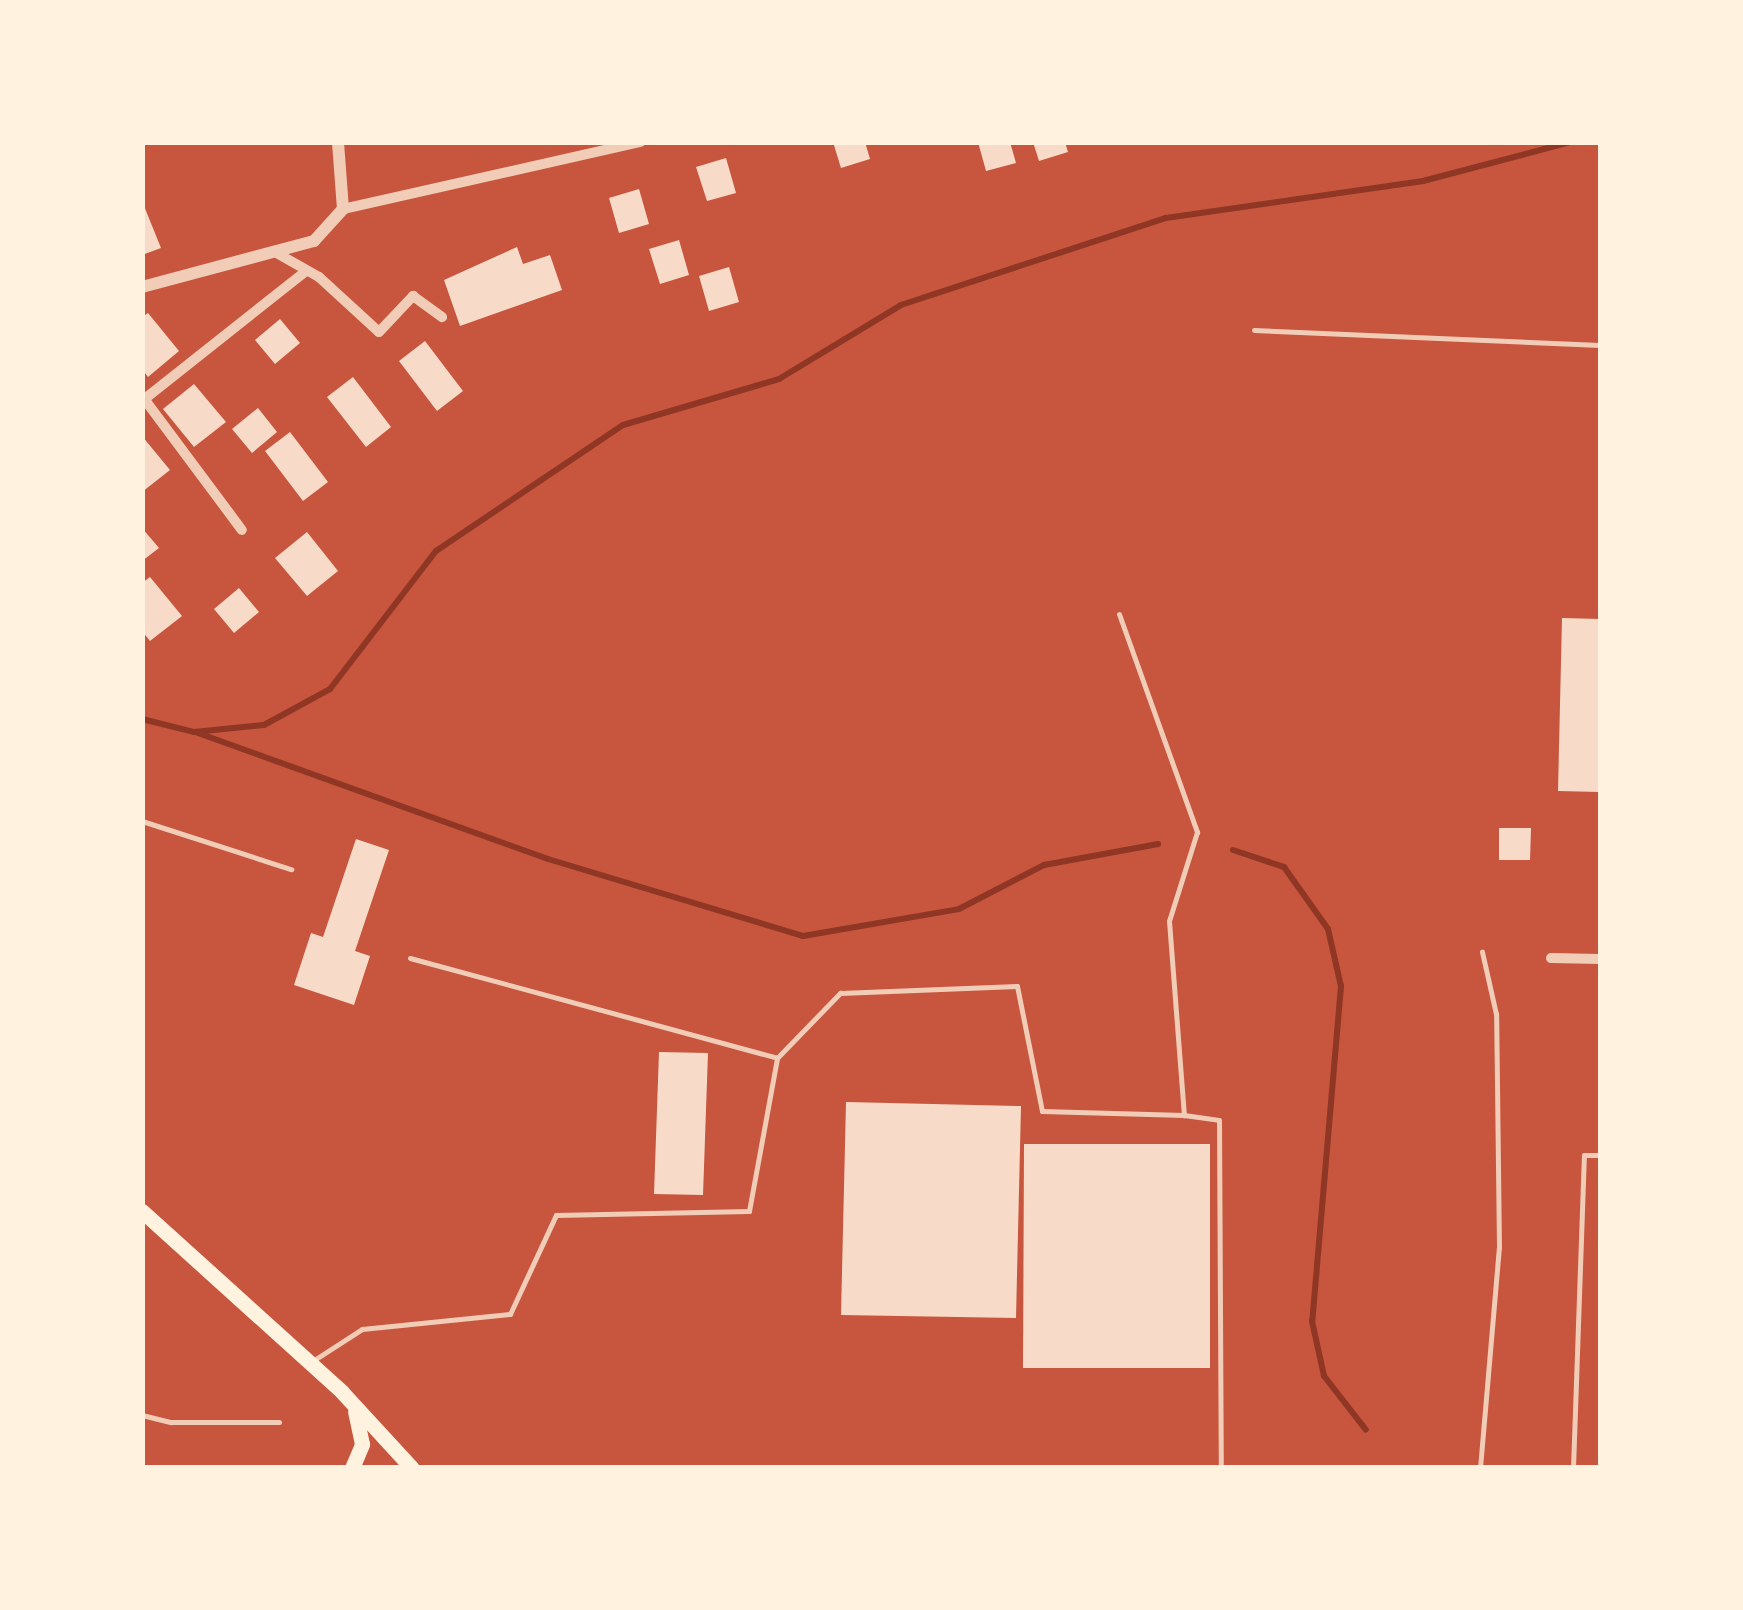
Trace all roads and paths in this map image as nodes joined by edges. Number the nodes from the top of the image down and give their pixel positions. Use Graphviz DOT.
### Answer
graph roads {
  1 [pos="338,142"];
  2 [pos="641,142"];
  3 [pos="343,209"];
  4 [pos="274,251"];
  5 [pos="305,272"];
  6 [pos="142,286"];
  7 [pos="442,317"];
  8 [pos="1254,330"];
  9 [pos="1600,345"];
  10 [pos="144,400"];
  11 [pos="242,530"];
  12 [pos="1119,614"];
  13 [pos="142,822"];
  14 [pos="291,869"];
  15 [pos="1482,952"];
  16 [pos="410,958"];
  17 [pos="1551,958"];
  18 [pos="1600,959"];
  19 [pos="777,1058"];
  20 [pos="1184,1115"];
  21 [pos="1600,1156"];
  22 [pos="142,1211"];
  23 [pos="310,1364"];
  24 [pos="342,1392"];
  25 [pos="142,1414"];
  26 [pos="279,1422"];
  27 [pos="1573,1467"];
  28 [pos="1600,1467"];
  29 [pos="352,1468"];
  30 [pos="412,1468"];
  31 [pos="1221,1468"];
  32 [pos="1480,1468"];
  1 -- 3 [label="street"];
  2 -- 3 [label="street"];
  3 -- 4 [label="street"];
  4 -- 5 [label="street"];
  4 -- 6 [label="street"];
  5 -- 7 [label="street"];
  5 -- 10 [label="street"];
  8 -- 9 [label="lane"];
  10 -- 11 [label="street"];
  12 -- 20 [label="lane"];
  13 -- 14 [label="lane"];
  15 -- 32 [label="lane"];
  16 -- 19 [label="lane"];
  17 -- 18 [label="street"];
  19 -- 20 [label="lane"];
  19 -- 23 [label="lane"];
  20 -- 31 [label="lane"];
  21 -- 27 [label="lane"];
  22 -- 23 [label="main road"];
  23 -- 24 [label="main road"];
  24 -- 29 [label="main road"];
  24 -- 30 [label="main road"];
  25 -- 26 [label="lane"];
  27 -- 28 [label="path"];
  27 -- 32 [label="path"];
}
